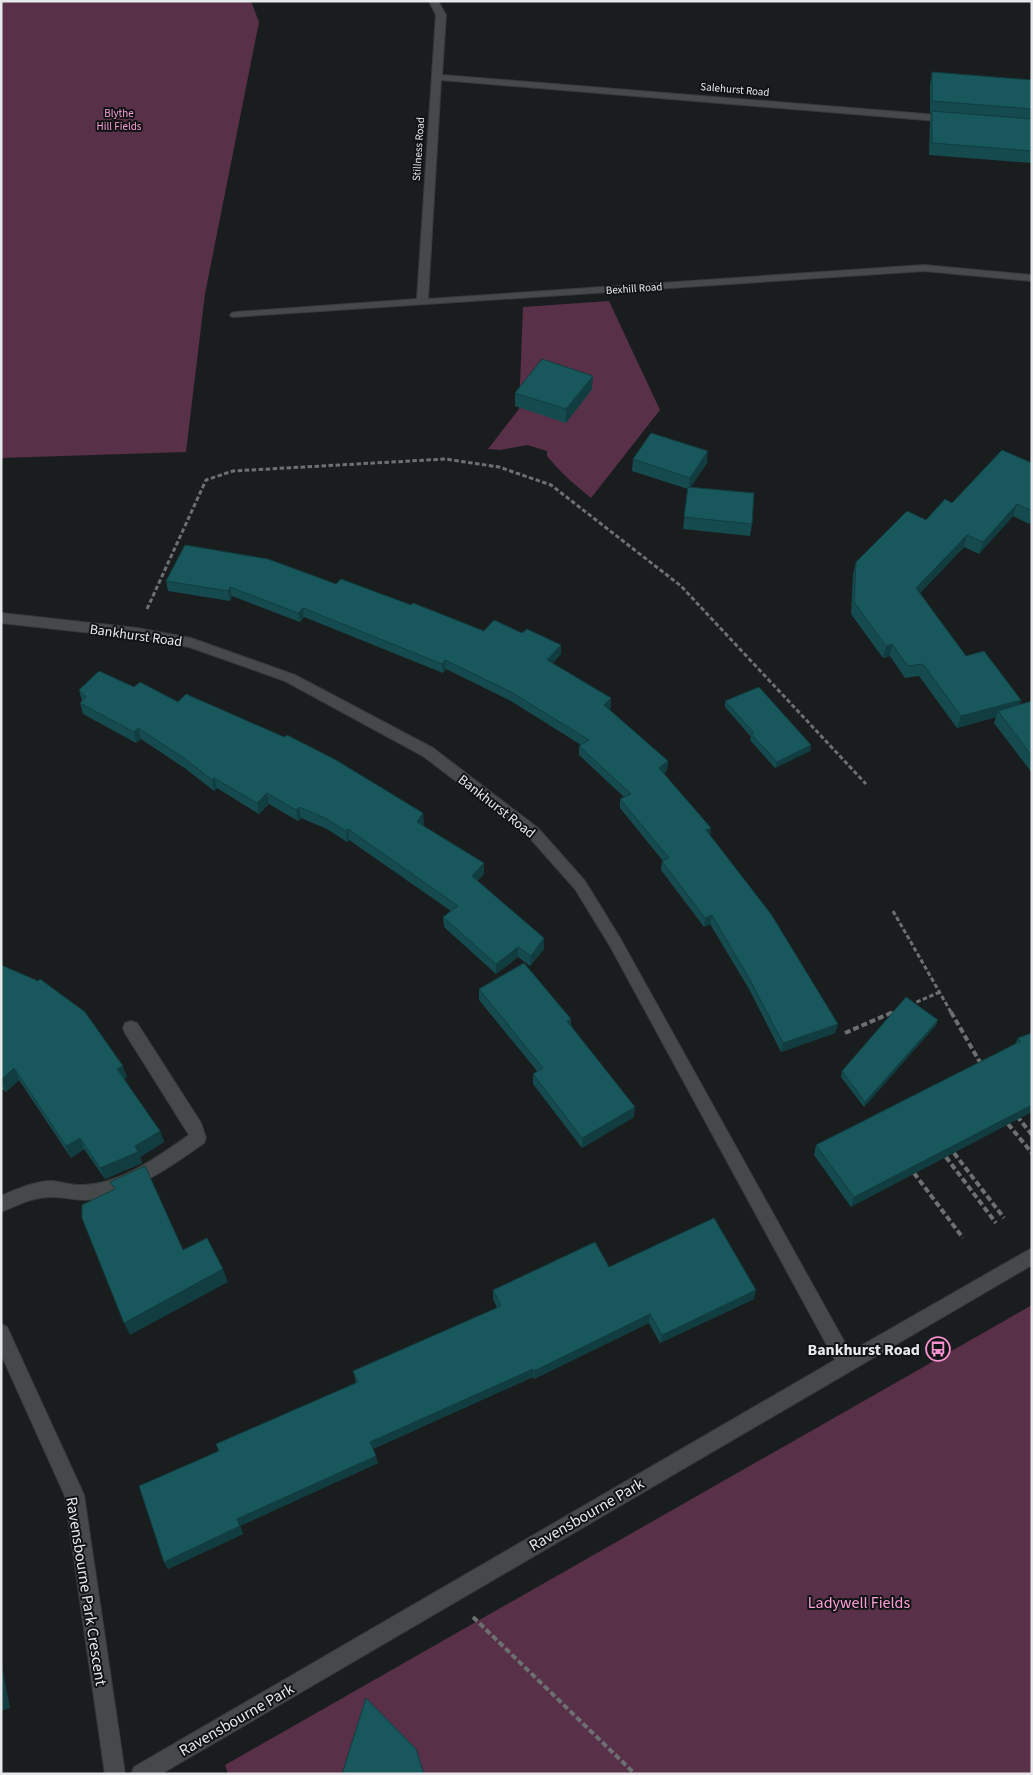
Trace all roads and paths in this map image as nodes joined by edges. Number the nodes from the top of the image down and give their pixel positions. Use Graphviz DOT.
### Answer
graph roads {
  1 [pos="433,1"];
  2 [pos="436,77"];
  3 [pos="965,121"];
  4 [pos="1032,278"];
  5 [pos="422,301"];
  6 [pos="236,314"];
  7 [pos="1,618"];
  8 [pos="136,633"];
  9 [pos="866,784"];
  10 [pos="893,911"];
  11 [pos="940,992"];
  12 [pos="905,1007"];
  13 [pos="897,1011"];
  14 [pos="131,1028"];
  15 [pos="845,1033"];
  16 [pos="983,1066"];
  17 [pos="1015,1113"];
  18 [pos="1008,1124"];
  19 [pos="1032,1136"];
  20 [pos="954,1152"];
  21 [pos="1032,1153"];
  22 [pos="946,1157"];
  23 [pos="914,1174"];
  24 [pos="1,1204"];
  25 [pos="1004,1218"];
  26 [pos="996,1223"];
  27 [pos="963,1238"];
  28 [pos="1032,1256"];
  29 [pos="1,1333"];
  30 [pos="846,1362"];
  31 [pos="449,1594"];
  32 [pos="154,1771"];
  33 [pos="115,1774"];
  34 [pos="635,1774"];
  1 -- 2 [label="street, Stillness Road"];
  2 -- 3 [label="street, Salehurst Road"];
  2 -- 5 [label="street, Stillness Road"];
  4 -- 5 [label="street, Bexhill Road"];
  5 -- 6 [label="street, Bexhill Road"];
  7 -- 8 [label="street, Bankhurst Road"];
  8 -- 9 [label="path"];
  8 -- 30 [label="street, Bankhurst Road"];
  10 -- 11 [label="path"];
  11 -- 12 [label="path"];
  11 -- 16 [label="path"];
  13 -- 15 [label="path"];
  14 -- 24 [label="street"];
  17 -- 19 [label="path"];
  18 -- 21 [label="path"];
  20 -- 25 [label="path"];
  22 -- 26 [label="path"];
  23 -- 27 [label="path"];
  28 -- 30 [label="street, Ravensbourne Park"];
  29 -- 33 [label="street, Ravensbourne Park Crescent"];
  30 -- 31 [label="street, Ravensbourne Park"];
  31 -- 32 [label="street, Ravensbourne Park"];
  31 -- 34 [label="path"];
}
